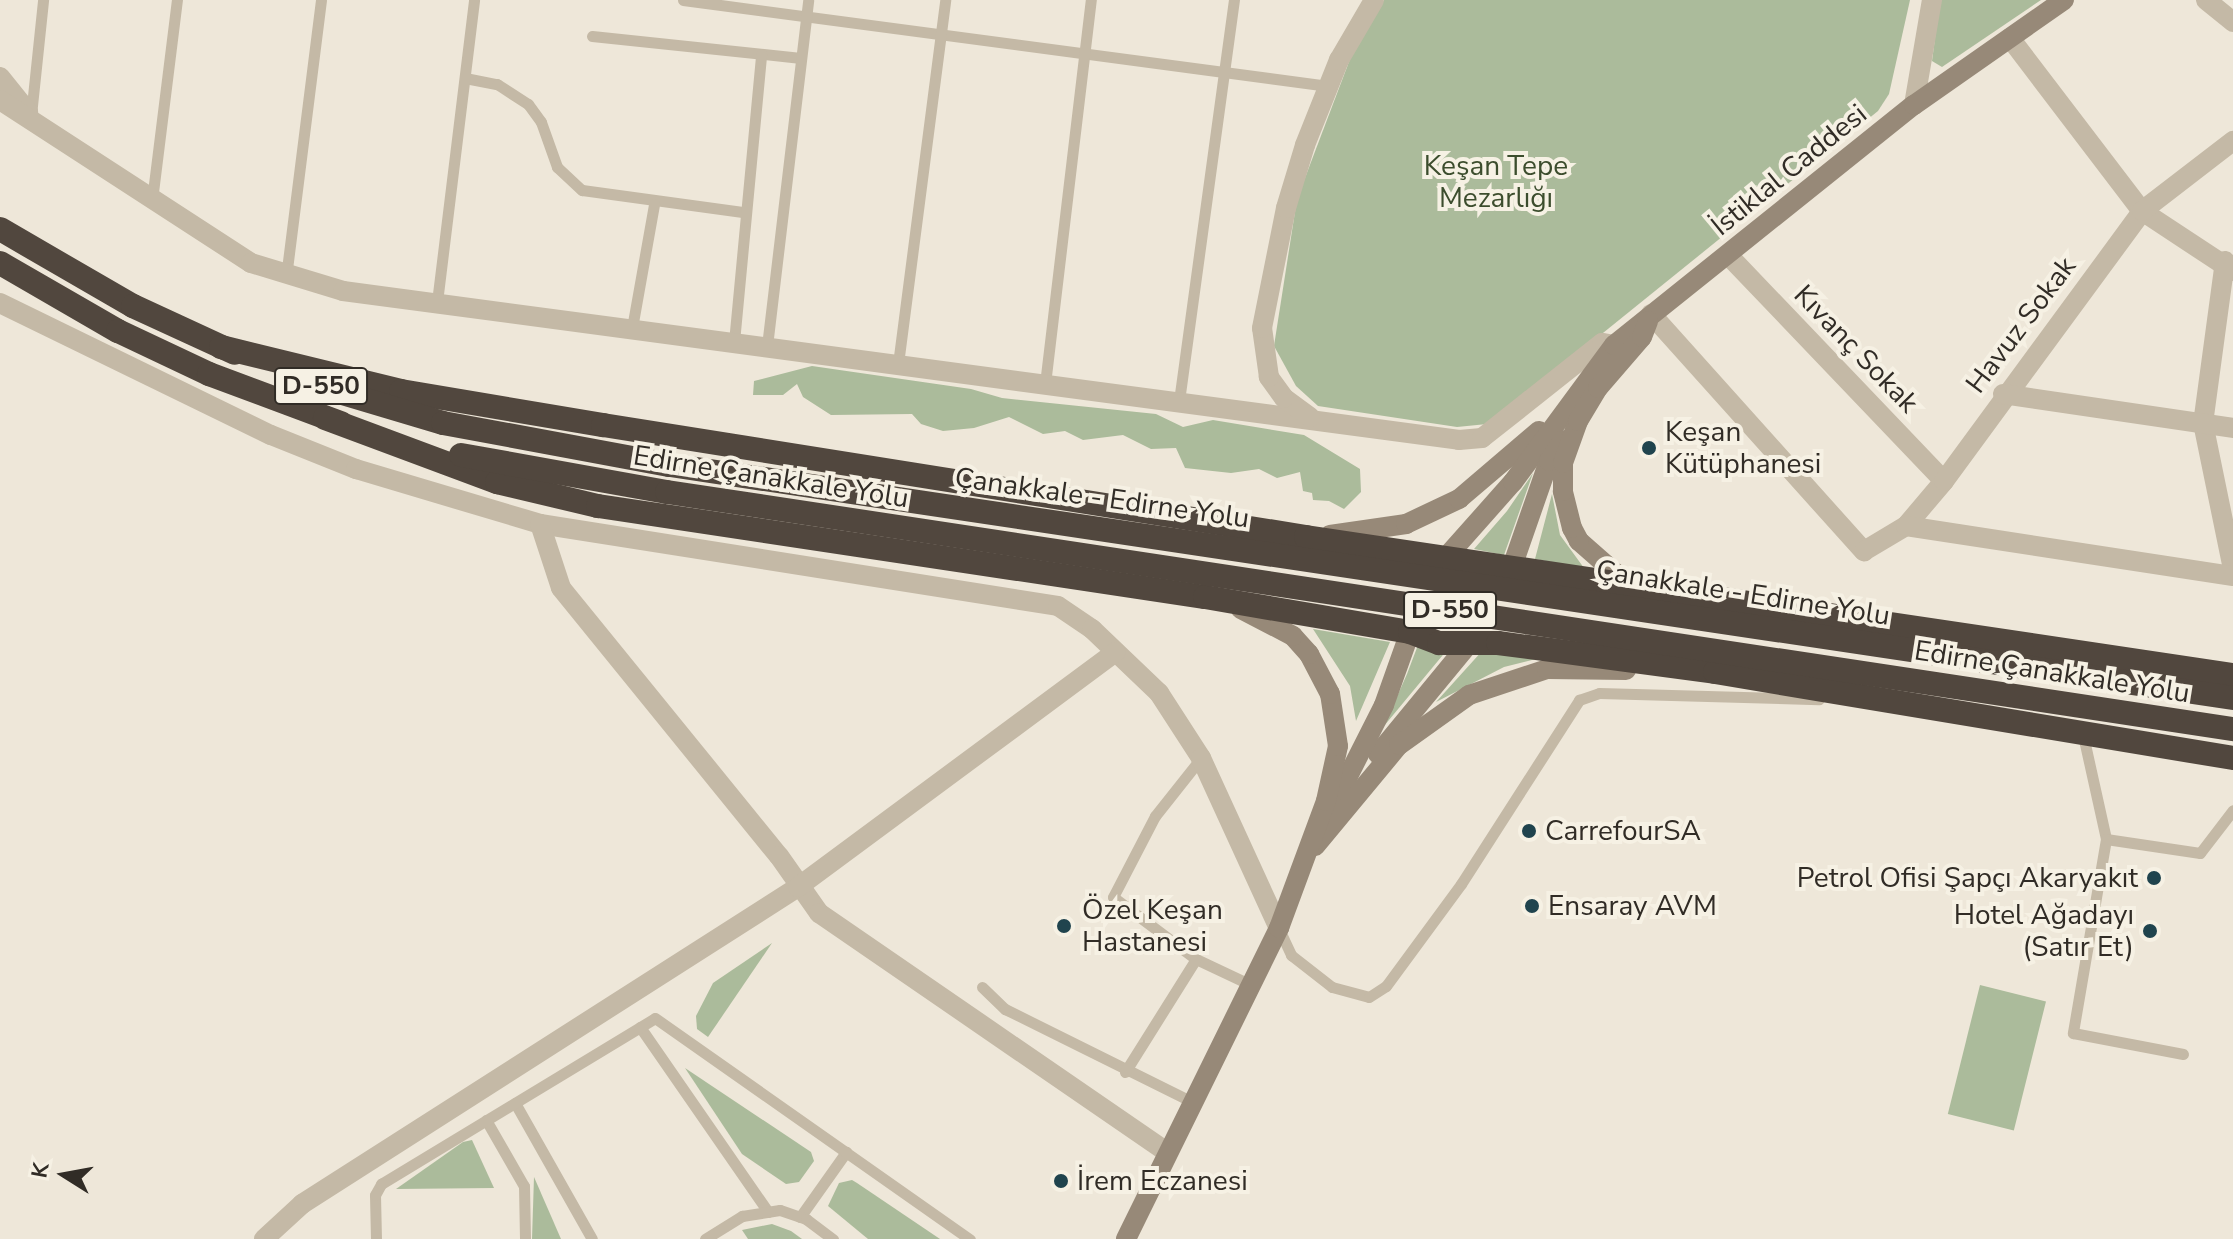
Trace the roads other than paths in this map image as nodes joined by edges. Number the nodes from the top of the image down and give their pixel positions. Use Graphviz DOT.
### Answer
graph roads {
  1 [pos="43,0"];
  2 [pos="177,0"];
  3 [pos="321,0"];
  4 [pos="474,0"];
  5 [pos="683,0"];
  6 [pos="808,0"];
  7 [pos="945,0"];
  8 [pos="1091,0"];
  9 [pos="1234,0"];
  10 [pos="1374,0"];
  11 [pos="1932,0"];
  12 [pos="2064,0"];
  13 [pos="2206,0"];
  14 [pos="806,17"];
  15 [pos="2233,22"];
  16 [pos="941,35"];
  17 [pos="592,36"];
  18 [pos="2010,38"];
  19 [pos="761,54"];
  20 [pos="1084,55"];
  21 [pos="801,58"];
  22 [pos="1224,72"];
  23 [pos="0,77"];
  24 [pos="465,78"];
  25 [pos="1328,86"];
  26 [pos="0,100"];
  27 [pos="1914,105"];
  28 [pos="30,115"];
  29 [pos="2233,141"];
  30 [pos="152,200"];
  31 [pos="654,204"];
  32 [pos="2142,211"];
  33 [pos="743,212"];
  34 [pos="0,229"];
  35 [pos="1729,256"];
  36 [pos="0,263"];
  37 [pos="2229,266"];
  38 [pos="286,278"];
  39 [pos="437,302"];
  40 [pos="0,303"];
  41 [pos="1651,314"];
  42 [pos="632,328"];
  43 [pos="734,342"];
  44 [pos="1614,345"];
  45 [pos="767,346"];
  46 [pos="221,347"];
  47 [pos="898,364"];
  48 [pos="1045,384"];
  49 [pos="2003,394"];
  50 [pos="1179,401"];
  51 [pos="1567,402"];
  52 [pos="325,418"];
  53 [pos="1313,419"];
  54 [pos="1578,421"];
  55 [pos="2203,423"];
  56 [pos="2233,428"];
  57 [pos="1944,481"];
  58 [pos="540,524"];
  59 [pos="1906,526"];
  60 [pos="1306,537"];
  61 [pos="1437,555"];
  62 [pos="1512,567"];
  63 [pos="2233,569"];
  64 [pos="2233,576"];
  65 [pos="1629,585"];
  66 [pos="1205,597"];
  67 [pos="1410,632"];
  68 [pos="1498,643"];
  69 [pos="1467,646"];
  70 [pos="1116,652"];
  71 [pos="1715,672"];
  72 [pos="2233,675"];
  73 [pos="1864,697"];
  74 [pos="2233,698"];
  75 [pos="2233,729"];
  76 [pos="2083,735"];
  77 [pos="1201,758"];
  78 [pos="2233,758"];
  79 [pos="2233,810"];
  80 [pos="2106,839"];
  81 [pos="1307,856"];
  82 [pos="798,887"];
  83 [pos="1279,928"];
  84 [pos="1196,959"];
  85 [pos="1251,985"];
  86 [pos="982,987"];
  87 [pos="640,1027"];
  88 [pos="2183,1054"];
  89 [pos="1125,1072"];
  90 [pos="1192,1102"];
  91 [pos="515,1103"];
  92 [pos="486,1120"];
  93 [pos="846,1152"];
  94 [pos="1167,1152"];
  95 [pos="768,1212"];
  96 [pos="800,1217"];
  97 [pos="264,1239"];
  98 [pos="376,1239"];
  99 [pos="525,1239"];
  100 [pos="592,1239"];
  101 [pos="705,1239"];
  102 [pos="833,1239"];
  103 [pos="970,1239"];
  104 [pos="1126,1239"];
  1 -- 28 [label="lane"];
  2 -- 30 [label="lane"];
  3 -- 38 [label="lane"];
  4 -- 24 [label="lane"];
  5 -- 14 [label="lane"];
  6 -- 14 [label="lane"];
  7 -- 16 [label="lane"];
  8 -- 20 [label="lane"];
  9 -- 22 [label="lane"];
  10 -- 25 [label="street"];
  11 -- 27 [label="street"];
  12 -- 18 [label="street, İstiklal Caddesi"];
  13 -- 15 [label="street"];
  14 -- 16 [label="lane"];
  14 -- 21 [label="lane"];
  16 -- 20 [label="lane"];
  16 -- 47 [label="lane"];
  17 -- 19 [label="lane"];
  18 -- 27 [label="street, İstiklal Caddesi"];
  18 -- 32 [label="street"];
  19 -- 21 [label="lane"];
  19 -- 33 [label="lane"];
  20 -- 22 [label="lane"];
  20 -- 48 [label="lane"];
  21 -- 45 [label="lane"];
  22 -- 25 [label="lane"];
  22 -- 50 [label="lane"];
  23 -- 28 [label="street"];
  24 -- 31 [label="lane"];
  24 -- 39 [label="lane"];
  25 -- 53 [label="street"];
  26 -- 28 [label="street"];
  27 -- 35 [label="street, İstiklal Caddesi"];
  28 -- 30 [label="street"];
  29 -- 32 [label="street, Havuz Sokak"];
  30 -- 38 [label="street"];
  31 -- 33 [label="lane"];
  31 -- 42 [label="lane"];
  32 -- 37 [label="street"];
  32 -- 49 [label="street, Havuz Sokak"];
  33 -- 43 [label="lane"];
  34 -- 46 [label="highway, Çanakkale - Edirne Yolu / D-550"];
  35 -- 41 [label="street, İstiklal Caddesi"];
  35 -- 57 [label="street, Kıvanç Sokak"];
  36 -- 52 [label="highway, Edirne Çanakkale Yolu / D-550"];
  37 -- 55 [label="street"];
  38 -- 39 [label="street"];
  39 -- 42 [label="street"];
  40 -- 58 [label="street"];
  41 -- 44 [label="street, İstiklal Caddesi"];
  41 -- 54 [label="street"];
  41 -- 59 [label="street, Havuz Sokak"];
  42 -- 43 [label="street"];
  43 -- 45 [label="street"];
  44 -- 51 [label="street, İstiklal Caddesi"];
  44 -- 53 [label="street"];
  45 -- 47 [label="street"];
  46 -- 60 [label="highway"];
  46 -- 74 [label="highway, Çanakkale - Edirne Yolu / D-550, bridge"];
  47 -- 48 [label="street"];
  48 -- 50 [label="street"];
  49 -- 55 [label="street"];
  49 -- 57 [label="street, Havuz Sokak"];
  50 -- 53 [label="street"];
  51 -- 60 [label="street"];
  51 -- 61 [label="street"];
  52 -- 66 [label="highway"];
  52 -- 75 [label="highway, Edirne Çanakkale Yolu / D-550, bridge"];
  54 -- 62 [label="street"];
  54 -- 65 [label="street"];
  55 -- 56 [label="street"];
  55 -- 63 [label="street"];
  57 -- 59 [label="street, Havuz Sokak"];
  58 -- 70 [label="street"];
  58 -- 82 [label="street"];
  59 -- 64 [label="street"];
  60 -- 61 [label="highway"];
  61 -- 62 [label="highway"];
  61 -- 67 [label="highway"];
  62 -- 65 [label="highway"];
  62 -- 68 [label="highway"];
  65 -- 72 [label="highway"];
  66 -- 67 [label="highway"];
  66 -- 81 [label="street"];
  67 -- 69 [label="highway"];
  67 -- 81 [label="street"];
  68 -- 69 [label="highway"];
  68 -- 71 [label="highway"];
  69 -- 81 [label="street"];
  70 -- 77 [label="street"];
  70 -- 82 [label="street"];
  71 -- 73 [label="highway"];
  71 -- 81 [label="street"];
  73 -- 76 [label="highway"];
  73 -- 83 [label="lane"];
  76 -- 78 [label="highway"];
  76 -- 80 [label="lane"];
  77 -- 83 [label="street"];
  77 -- 84 [label="lane"];
  79 -- 80 [label="lane"];
  80 -- 88 [label="lane"];
  81 -- 83 [label="street"];
  82 -- 94 [label="street"];
  82 -- 97 [label="street"];
  83 -- 85 [label="street"];
  84 -- 85 [label="lane"];
  84 -- 89 [label="lane"];
  85 -- 90 [label="street"];
  86 -- 89 [label="lane"];
  87 -- 91 [label="lane"];
  87 -- 93 [label="lane"];
  87 -- 95 [label="lane"];
  89 -- 90 [label="lane"];
  90 -- 94 [label="street"];
  91 -- 92 [label="lane"];
  91 -- 100 [label="lane"];
  92 -- 98 [label="lane"];
  92 -- 99 [label="lane"];
  93 -- 96 [label="lane"];
  93 -- 103 [label="lane"];
  94 -- 104 [label="street"];
  95 -- 96 [label="lane"];
  95 -- 101 [label="lane"];
  96 -- 102 [label="lane"];
}
